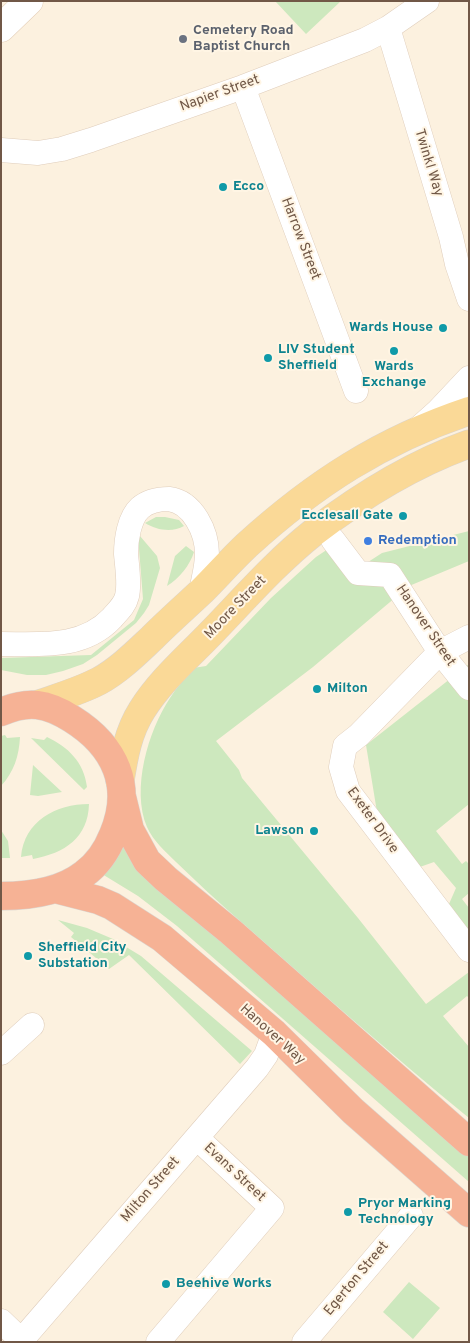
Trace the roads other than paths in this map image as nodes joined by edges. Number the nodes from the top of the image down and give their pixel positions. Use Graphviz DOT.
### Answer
graph roads {
  1 [pos="28,1"];
  2 [pos="427,1"];
  3 [pos="1,28"];
  4 [pos="388,28"];
  5 [pos="243,87"];
  6 [pos="1,150"];
  7 [pos="469,299"];
  8 [pos="469,378"];
  9 [pos="356,392"];
  10 [pos="469,411"];
  11 [pos="416,430"];
  12 [pos="469,444"];
  13 [pos="333,540"];
  14 [pos="201,592"];
  15 [pos="469,637"];
  16 [pos="1,644"];
  17 [pos="440,652"];
  18 [pos="469,688"];
  19 [pos="15,706"];
  20 [pos="121,789"];
  21 [pos="55,889"];
  22 [pos="1,896"];
  23 [pos="469,950"];
  24 [pos="32,1024"];
  25 [pos="270,1044"];
  26 [pos="1,1053"];
  27 [pos="197,1138"];
  28 [pos="469,1142"];
  29 [pos="469,1213"];
  30 [pos="411,1216"];
  31 [pos="1,1322"];
  32 [pos="22,1341"];
  33 [pos="158,1342"];
  34 [pos="304,1342"];
  1 -- 3 [label="street"];
  2 -- 4 [label="street, Napier Street"];
  4 -- 5 [label="street, Napier Street"];
  4 -- 7 [label="street, Twinkl Way"];
  5 -- 6 [label="street, Napier Street"];
  5 -- 9 [label="street, Harrow Street"];
  8 -- 11 [label="street"];
  10 -- 11 [label="main road, Moore Street"];
  11 -- 14 [label="main road, Moore Street"];
  12 -- 20 [label="main road, Moore Street"];
  13 -- 17 [label="street, Hanover Street"];
  14 -- 16 [label="street"];
  14 -- 19 [label="main road, Moore Street"];
  15 -- 17 [label="street, Exeter Drive"];
  17 -- 18 [label="street, Hanover Street"];
  17 -- 23 [label="street, Exeter Drive"];
  19 -- 20 [label="highway, Moore Street"];
  20 -- 21 [label="highway, Moore Street"];
  20 -- 28 [label="highway"];
  21 -- 22 [label="highway, Moore Street"];
  21 -- 25 [label="highway, Hanover Way"];
  24 -- 26 [label="street"];
  25 -- 27 [label="street, Milton Street"];
  25 -- 29 [label="highway, Hanover Way"];
  27 -- 32 [label="street, Milton Street"];
  27 -- 33 [label="street, Evans Street"];
  30 -- 34 [label="street, Egerton Street"];
  31 -- 32 [label="street"];
}
